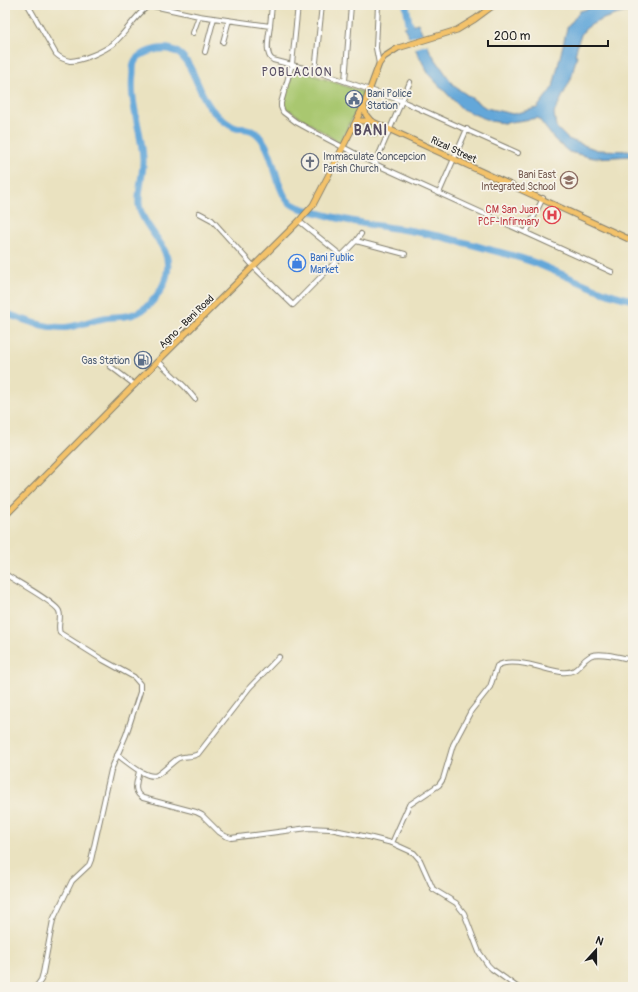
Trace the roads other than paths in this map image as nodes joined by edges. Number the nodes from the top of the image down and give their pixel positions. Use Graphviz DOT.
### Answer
graph roads {
  1 [pos="28,5"];
  2 [pos="272,5"];
  3 [pos="298,5"];
  4 [pos="322,5"];
  5 [pos="351,5"];
  6 [pos="378,5"];
  7 [pos="494,5"];
  8 [pos="199,16"];
  9 [pos="214,18"];
  10 [pos="230,20"];
  11 [pos="270,26"];
  12 [pos="193,32"];
  13 [pos="223,42"];
  14 [pos="205,52"];
  15 [pos="292,64"];
  16 [pos="379,64"];
  17 [pos="315,71"];
  18 [pos="345,81"];
  19 [pos="410,82"];
  20 [pos="370,90"];
  21 [pos="402,101"];
  22 [pos="364,105"];
  23 [pos="356,121"];
  24 [pos="371,121"];
  25 [pos="389,129"];
  26 [pos="467,129"];
  27 [pos="343,147"];
  28 [pos="518,153"];
  29 [pos="453,159"];
  30 [pos="375,164"];
  31 [pos="439,193"];
  32 [pos="542,198"];
  33 [pos="199,213"];
  34 [pos="300,220"];
  35 [pos="526,233"];
  36 [pos="361,234"];
  37 [pos="356,241"];
  38 [pos="633,241"];
  39 [pos="405,254"];
  40 [pos="342,256"];
  41 [pos="254,267"];
  42 [pos="612,272"];
  43 [pos="158,361"];
  44 [pos="110,366"];
  45 [pos="135,385"];
  46 [pos="195,399"];
  47 [pos="5,516"];
  48 [pos="5,574"];
  49 [pos="279,657"];
  50 [pos="633,660"];
  51 [pos="117,754"];
  52 [pos="139,771"];
  53 [pos="392,843"];
  54 [pos="36,987"];
  55 [pos="517,987"];
  1 -- 8 [label="street"];
  2 -- 11 [label="street"];
  3 -- 15 [label="street"];
  4 -- 17 [label="street"];
  5 -- 18 [label="street"];
  6 -- 16 [label="street"];
  7 -- 16 [label="main road"];
  8 -- 9 [label="street"];
  8 -- 12 [label="street"];
  9 -- 10 [label="street"];
  9 -- 14 [label="street"];
  10 -- 11 [label="street"];
  10 -- 13 [label="street"];
  11 -- 15 [label="street"];
  15 -- 17 [label="street"];
  15 -- 27 [label="street"];
  16 -- 20 [label="main road, Agno - Bani Road"];
  17 -- 18 [label="street"];
  18 -- 20 [label="street"];
  19 -- 21 [label="street"];
  20 -- 21 [label="street"];
  20 -- 22 [label="main road, Agno - Bani Road"];
  21 -- 25 [label="street"];
  21 -- 26 [label="street"];
  22 -- 23 [label="main road, Agno - Bani Road"];
  22 -- 24 [label="main road"];
  23 -- 24 [label="main road"];
  23 -- 27 [label="main road, Agno - Bani Road"];
  24 -- 25 [label="main road, Rizal Street"];
  25 -- 29 [label="main road, Rizal Street"];
  25 -- 30 [label="street"];
  26 -- 28 [label="street"];
  26 -- 29 [label="street"];
  27 -- 30 [label="street"];
  27 -- 34 [label="main road, Agno - Bani Road"];
  29 -- 31 [label="street"];
  29 -- 32 [label="main road, Rizal Street"];
  30 -- 31 [label="street"];
  31 -- 35 [label="street"];
  32 -- 35 [label="street"];
  32 -- 38 [label="main road, Rizal Street"];
  33 -- 41 [label="street"];
  34 -- 40 [label="street"];
  34 -- 41 [label="main road, Agno - Bani Road"];
  35 -- 42 [label="street"];
  36 -- 37 [label="street"];
  37 -- 39 [label="street"];
  37 -- 40 [label="street"];
  40 -- 41 [label="street"];
  41 -- 43 [label="main road, Agno - Bani Road"];
  43 -- 45 [label="main road, Agno - Bani Road"];
  43 -- 46 [label="street"];
  44 -- 45 [label="street"];
  45 -- 47 [label="main road, Agno - Bani Road"];
  48 -- 51 [label="street"];
  49 -- 52 [label="street"];
  50 -- 53 [label="street"];
  51 -- 52 [label="street"];
  51 -- 54 [label="street"];
  52 -- 53 [label="street"];
  53 -- 55 [label="street"];
}
